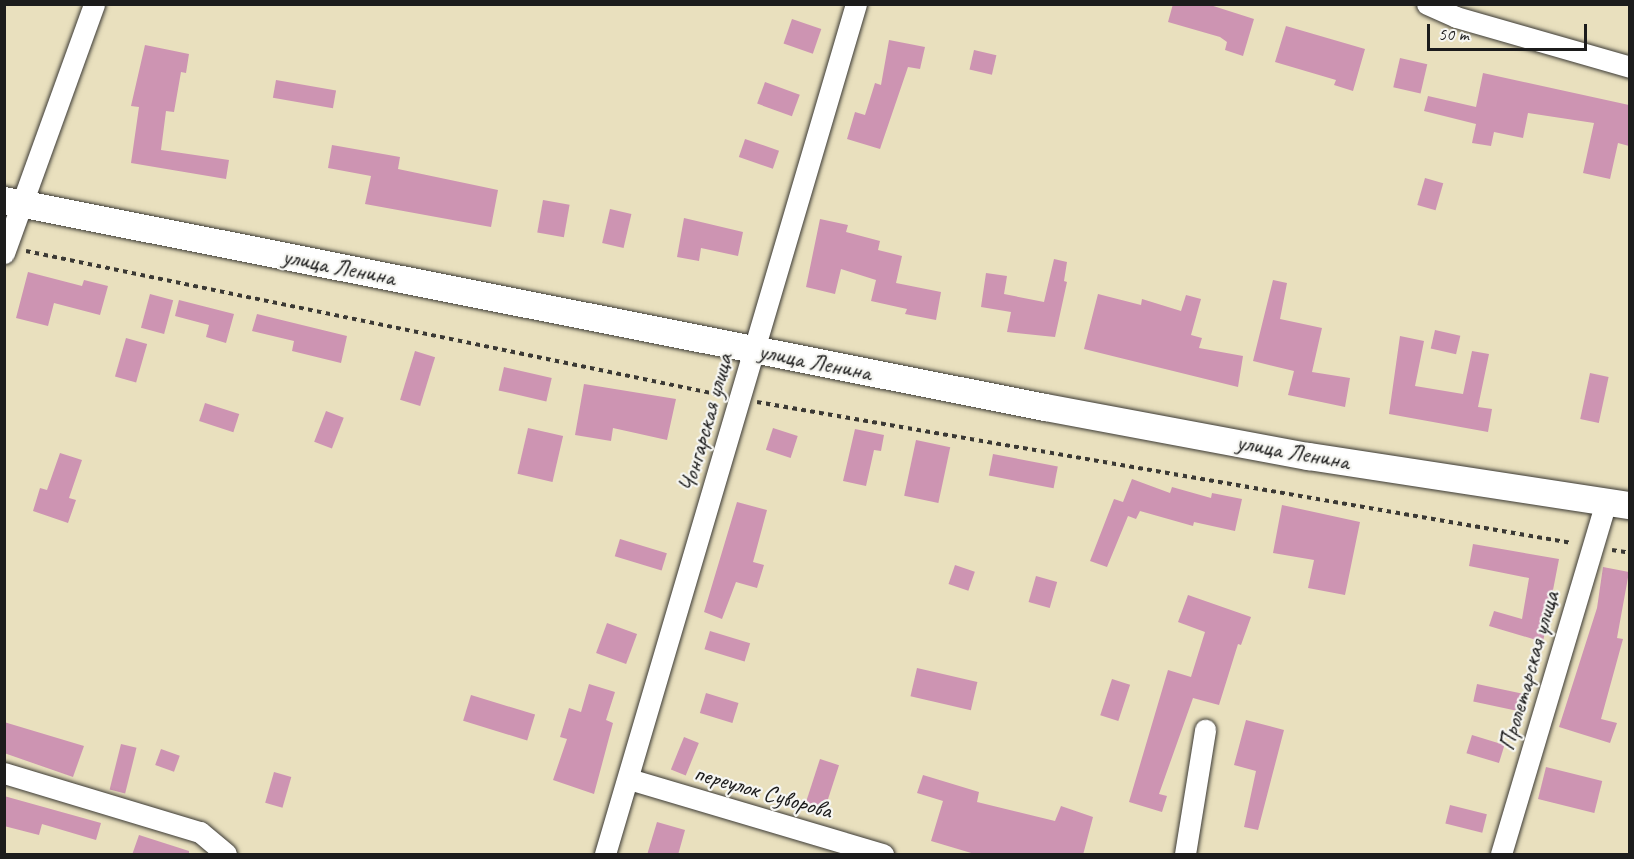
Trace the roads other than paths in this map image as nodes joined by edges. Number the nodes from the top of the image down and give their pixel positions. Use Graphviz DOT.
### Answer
graph roads {
  1 [pos="94,4"];
  2 [pos="1426,4"];
  3 [pos="851,6"];
  4 [pos="1629,67"];
  5 [pos="13,202"];
  6 [pos="5,250"];
  7 [pos="753,350"];
  8 [pos="1618,503"];
  9 [pos="1205,730"];
  10 [pos="4,773"];
  11 [pos="628,779"];
  12 [pos="226,855"];
  13 [pos="605,855"];
  14 [pos="883,855"];
  15 [pos="1185,855"];
  16 [pos="1501,855"];
  1 -- 5 [label="street"];
  2 -- 4 [label="street"];
  3 -- 7 [label="street, Чонгарская улица"];
  5 -- 6 [label="street"];
  5 -- 7 [label="street, улица Ленина"];
  7 -- 8 [label="street, улица Ленина"];
  7 -- 11 [label="street, Чонгарская улица"];
  8 -- 16 [label="street, Пролетарская улица"];
  9 -- 15 [label="street"];
  10 -- 12 [label="street"];
  11 -- 13 [label="street, Чонгарская улица"];
  11 -- 14 [label="street, переулок Суворова"];
}
